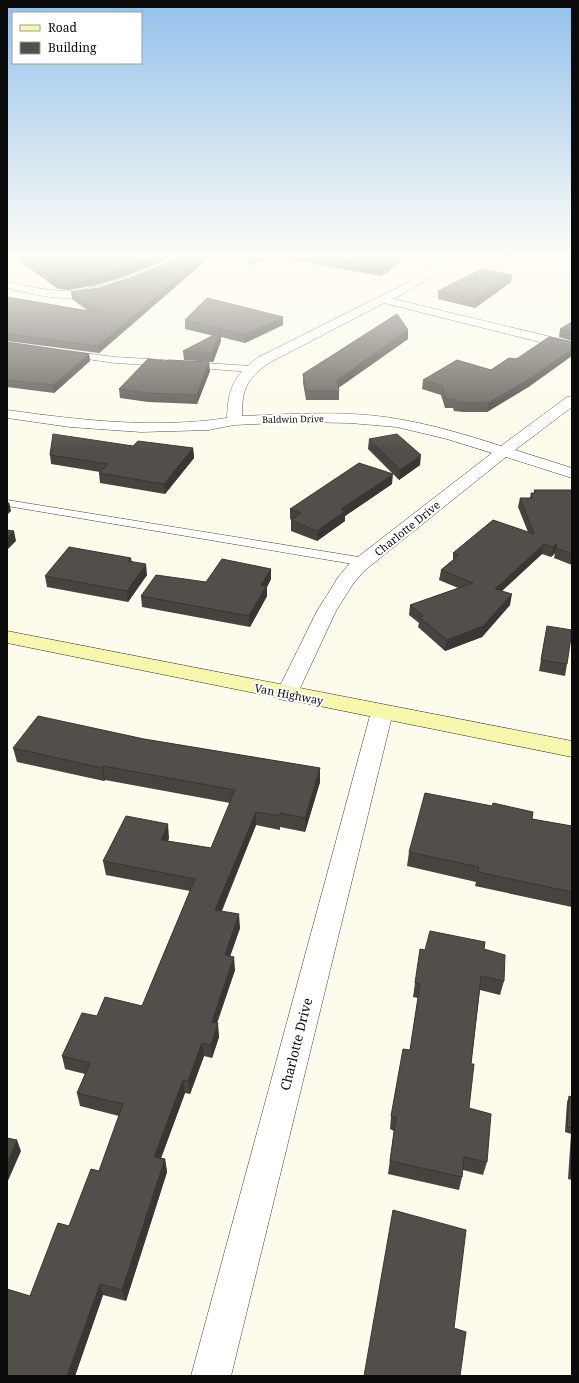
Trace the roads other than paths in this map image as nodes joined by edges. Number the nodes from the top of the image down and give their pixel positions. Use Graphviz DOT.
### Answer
graph roads {
  1 [pos="343,321"];
  2 [pos="468,321"];
  3 [pos="572,346"];
  4 [pos="61,352"];
  5 [pos="251,369"];
  6 [pos="572,400"];
  7 [pos="7,414"];
  8 [pos="234,421"];
  9 [pos="503,452"];
  10 [pos="572,473"];
  11 [pos="7,503"];
  12 [pos="364,562"];
  13 [pos="7,637"];
  14 [pos="287,694"];
  15 [pos="382,712"];
  16 [pos="572,749"];
  17 [pos="211,1376"];
  1 -- 5 [label="street"];
  2 -- 3 [label="street"];
  4 -- 5 [label="lane"];
  5 -- 8 [label="street"];
  6 -- 9 [label="street, Charlotte Drive"];
  7 -- 8 [label="street, Baldwin Drive"];
  8 -- 9 [label="street, Baldwin Drive"];
  9 -- 10 [label="street, Baldwin Drive"];
  9 -- 12 [label="street, Charlotte Drive"];
  11 -- 12 [label="lane"];
  12 -- 14 [label="street, Charlotte Drive"];
  13 -- 14 [label="main road, Van Highway"];
  14 -- 15 [label="main road, Van Highway"];
  15 -- 16 [label="main road, Van Highway"];
  15 -- 17 [label="street, Charlotte Drive"];
}
